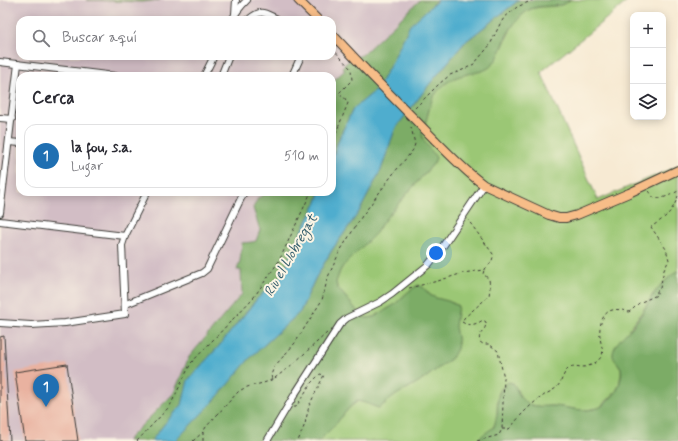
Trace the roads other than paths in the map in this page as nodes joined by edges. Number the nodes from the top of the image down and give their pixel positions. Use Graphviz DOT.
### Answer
graph roads {
  1 [pos="236,0"];
  2 [pos="248,0"];
  3 [pos="298,0"];
  4 [pos="234,16"];
  5 [pos="235,16"];
  6 [pos="253,16"];
  7 [pos="272,16"];
  8 [pos="314,16"];
  9 [pos="336,38"];
  10 [pos="212,60"];
  11 [pos="227,60"];
  12 [pos="299,60"];
  13 [pos="0,62"];
  14 [pos="18,64"];
  15 [pos="17,72"];
  16 [pos="83,72"];
  17 [pos="206,72"];
  18 [pos="223,72"];
  19 [pos="294,72"];
  20 [pos="16,82"];
  21 [pos="0,118"];
  22 [pos="12,119"];
  23 [pos="9,142"];
  24 [pos="16,143"];
  25 [pos="3,164"];
  26 [pos="678,170"];
  27 [pos="484,185"];
  28 [pos="145,196"];
  29 [pos="242,196"];
  30 [pos="0,213"];
  31 [pos="0,221"];
  32 [pos="125,236"];
  33 [pos="126,304"];
  34 [pos="0,323"];
  35 [pos="267,441"];
  1 -- 4 [label="street"];
  2 -- 5 [label="street"];
  3 -- 8 [label="main road"];
  6 -- 7 [label="street"];
  9 -- 27 [label="main road, bridge"];
  10 -- 17 [label="street"];
  11 -- 18 [label="street"];
  12 -- 19 [label="street"];
  13 -- 14 [label="street"];
  14 -- 15 [label="street"];
  14 -- 16 [label="street"];
  20 -- 22 [label="street"];
  21 -- 22 [label="street"];
  22 -- 23 [label="street"];
  23 -- 24 [label="street"];
  23 -- 25 [label="street"];
  25 -- 30 [label="street"];
  26 -- 27 [label="main road"];
  27 -- 35 [label="street"];
  28 -- 32 [label="street"];
  29 -- 33 [label="street"];
  31 -- 32 [label="street"];
  32 -- 33 [label="street"];
  33 -- 34 [label="street"];
}
